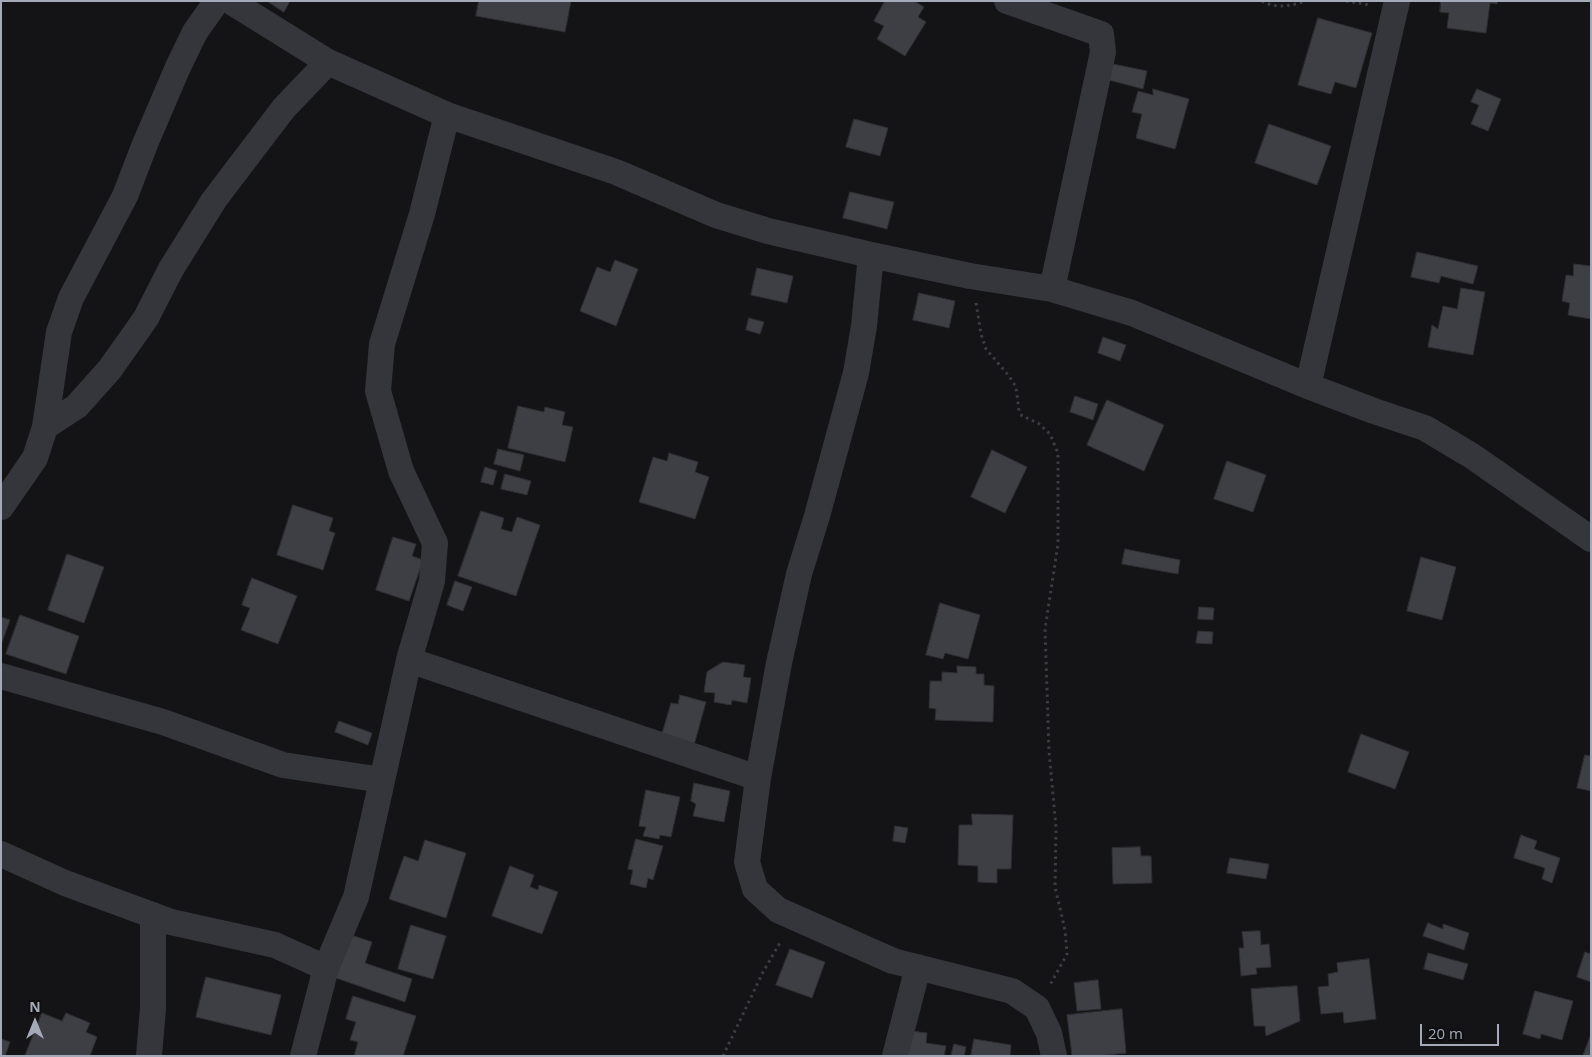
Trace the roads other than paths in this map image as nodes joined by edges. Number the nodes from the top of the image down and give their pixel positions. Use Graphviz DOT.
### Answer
graph roads {
  1 [pos="217,1"];
  2 [pos="230,1"];
  3 [pos="1007,1"];
  4 [pos="1396,1"];
  5 [pos="328,62"];
  6 [pos="447,115"];
  7 [pos="871,256"];
  8 [pos="1052,289"];
  9 [pos="1308,386"];
  10 [pos="44,427"];
  11 [pos="1,507"];
  12 [pos="1591,539"];
  13 [pos="409,660"];
  14 [pos="1,676"];
  15 [pos="758,778"];
  16 [pos="382,780"];
  17 [pos="1,854"];
  18 [pos="154,915"];
  19 [pos="918,967"];
  20 [pos="326,968"];
  21 [pos="149,1056"];
  22 [pos="304,1056"];
  23 [pos="895,1056"];
  24 [pos="1054,1056"];
  1 -- 10 [label="street"];
  2 -- 5 [label="street"];
  3 -- 8 [label="street"];
  4 -- 9 [label="street"];
  5 -- 6 [label="street"];
  5 -- 10 [label="street"];
  6 -- 7 [label="street"];
  6 -- 13 [label="street"];
  7 -- 8 [label="street"];
  7 -- 15 [label="street"];
  8 -- 9 [label="street"];
  9 -- 12 [label="street"];
  10 -- 11 [label="street"];
  13 -- 15 [label="street"];
  13 -- 16 [label="street"];
  14 -- 16 [label="street"];
  15 -- 19 [label="street"];
  16 -- 20 [label="street"];
  17 -- 18 [label="street"];
  18 -- 20 [label="street"];
  18 -- 21 [label="street"];
  19 -- 23 [label="street"];
  19 -- 24 [label="street"];
  20 -- 22 [label="street"];
}
